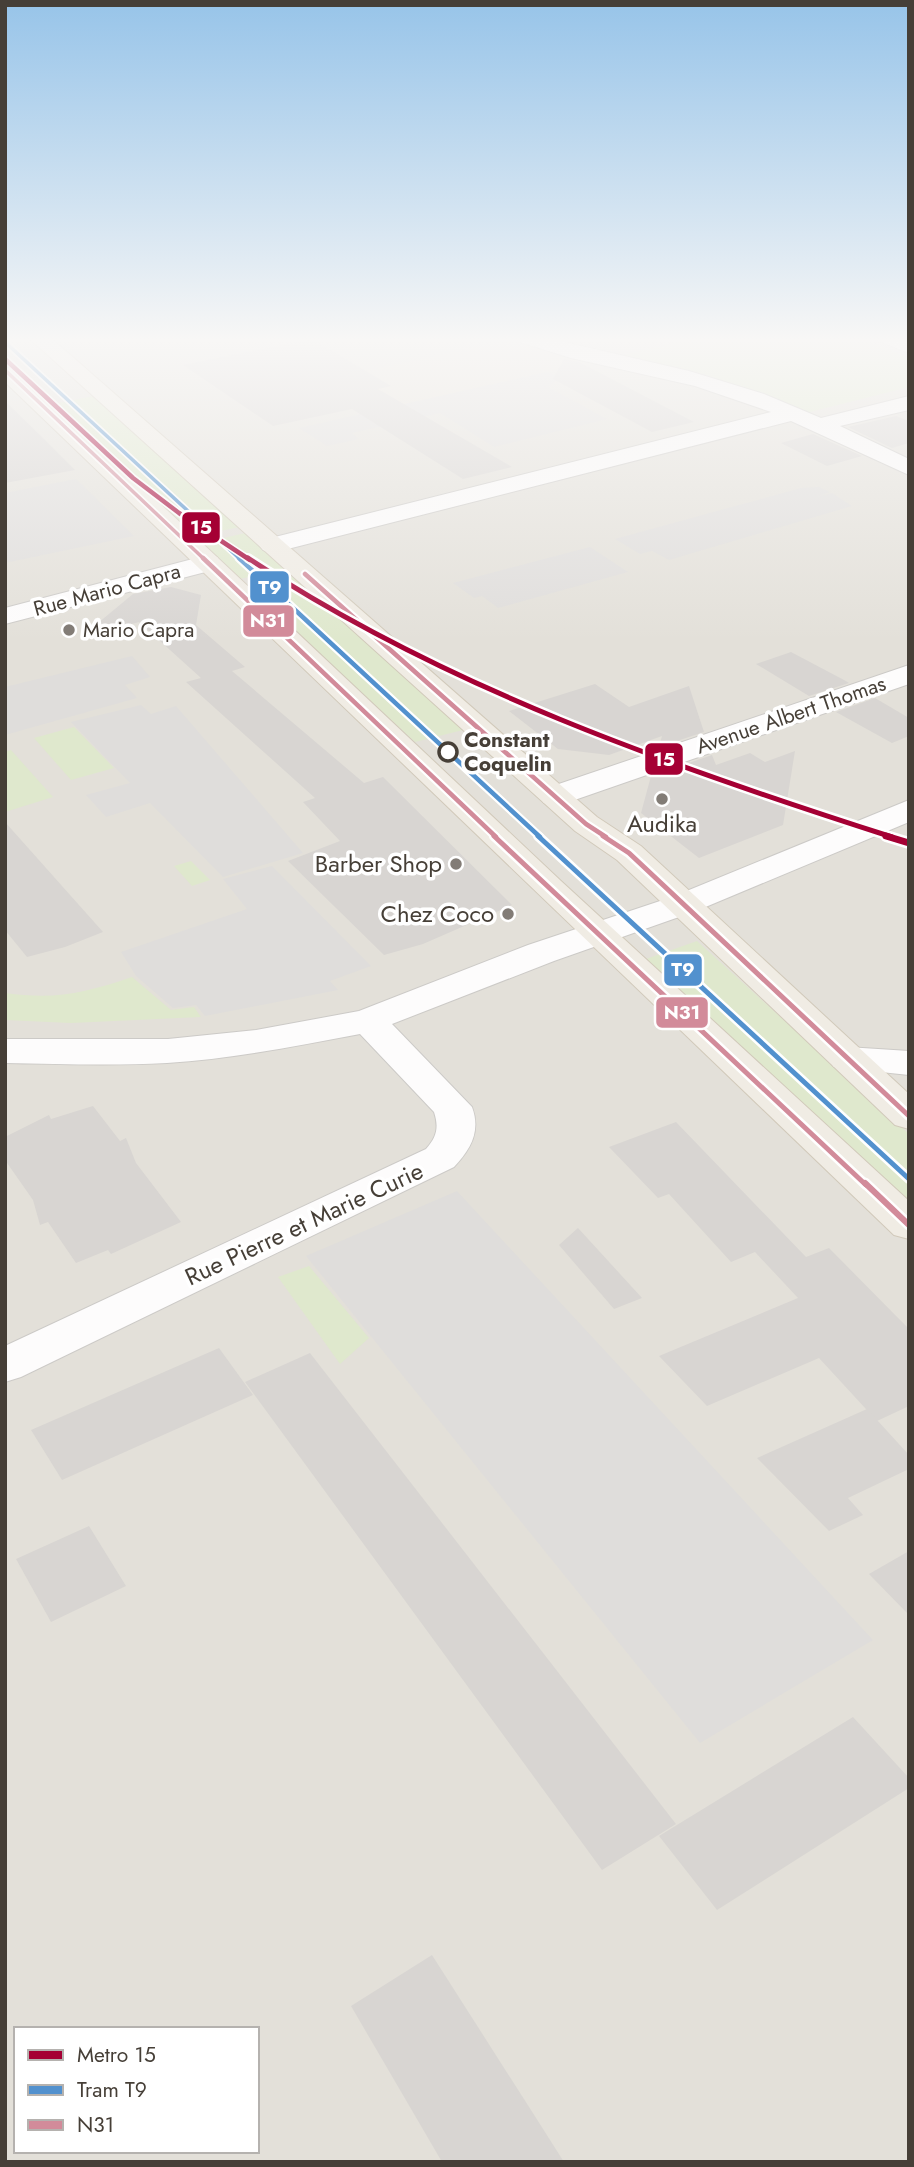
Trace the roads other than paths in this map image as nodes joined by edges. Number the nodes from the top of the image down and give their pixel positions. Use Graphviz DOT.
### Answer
graph roads {
  1 [pos="78,439"];
  2 [pos="153,439"];
  3 [pos="691,439"];
  4 [pos="848,439"];
  5 [pos="886,439"];
  6 [pos="909,450"];
  7 [pos="909,468"];
  8 [pos="272,545"];
  9 [pos="208,563"];
  10 [pos="5,617"];
  11 [pos="909,674"];
  12 [pos="555,796"];
  13 [pos="909,810"];
  14 [pos="684,904"];
  15 [pos="599,933"];
  16 [pos="368,1021"];
  17 [pos="5,1051"];
  18 [pos="846,1059"];
  19 [pos="909,1063"];
  20 [pos="909,1116"];
  21 [pos="909,1225"];
  22 [pos="5,1365"];
  1 -- 9 [label="main road"];
  2 -- 8 [label="main road"];
  3 -- 8 [label="street"];
  4 -- 7 [label="street"];
  5 -- 6 [label="street"];
  8 -- 12 [label="main road"];
  9 -- 10 [label="street, Rue Mario Capra"];
  9 -- 15 [label="main road"];
  11 -- 12 [label="street, Avenue Albert Thomas"];
  12 -- 14 [label="main road"];
  13 -- 14 [label="street"];
  14 -- 15 [label="street"];
  14 -- 18 [label="main road"];
  15 -- 16 [label="street"];
  15 -- 21 [label="main road"];
  16 -- 17 [label="street"];
  16 -- 22 [label="street, Rue Pierre et Marie Curie"];
  18 -- 19 [label="street"];
  18 -- 20 [label="main road"];
}
